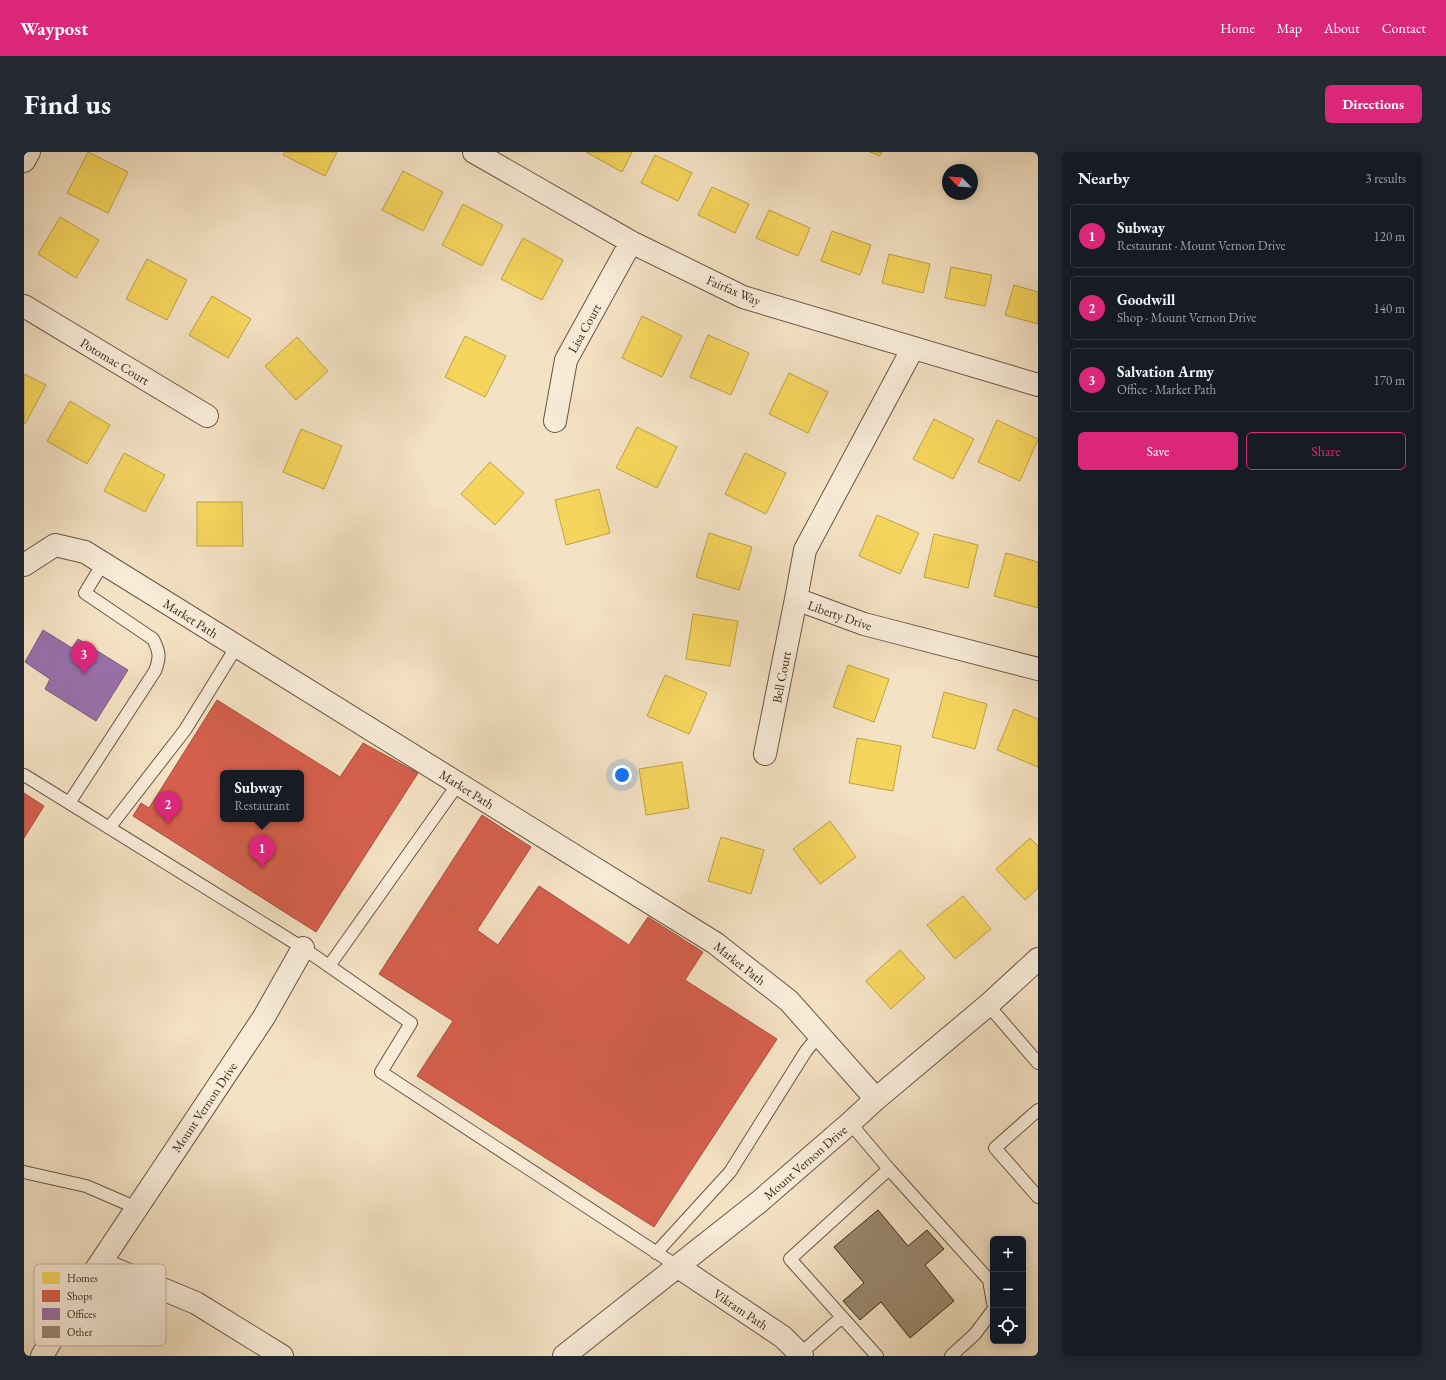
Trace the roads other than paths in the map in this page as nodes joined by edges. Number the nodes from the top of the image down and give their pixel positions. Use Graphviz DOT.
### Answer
graph roads {
  1 [pos="29,152"];
  2 [pos="474,152"];
  3 [pos="24,161"];
  4 [pos="631,242"];
  5 [pos="24,306"];
  6 [pos="913,348"];
  7 [pos="1038,385"];
  8 [pos="207,416"];
  9 [pos="555,421"];
  10 [pos="103,563"];
  11 [pos="24,566"];
  12 [pos="796,599"];
  13 [pos="237,646"];
  14 [pos="1038,669"];
  15 [pos="765,754"];
  16 [pos="24,775"];
  17 [pos="458,784"];
  18 [pos="69,803"];
  19 [pos="109,828"];
  20 [pos="303,948"];
  21 [pos="1038,959"];
  22 [pos="329,966"];
  23 [pos="988,1005"];
  24 [pos="819,1035"];
  25 [pos="1038,1063"];
  26 [pos="876,1099"];
  27 [pos="1038,1110"];
  28 [pos="850,1123"];
  29 [pos="889,1169"];
  30 [pos="25,1174"];
  31 [pos="1038,1197"];
  32 [pos="137,1208"];
  33 [pos="656,1253"];
  34 [pos="100,1263"];
  35 [pos="677,1266"];
  36 [pos="990,1280"];
  37 [pos="166,1290"];
  38 [pos="990,1314"];
  39 [pos="842,1317"];
  40 [pos="48,1346"];
  41 [pos="801,1355"];
  42 [pos="42,1356"];
  43 [pos="282,1356"];
  44 [pos="564,1356"];
  45 [pos="877,1356"];
  46 [pos="951,1356"];
  1 -- 3 [label="street"];
  2 -- 4 [label="street, Fairfax Way"];
  4 -- 6 [label="street, Fairfax Way"];
  4 -- 9 [label="street, Lisa Court"];
  5 -- 8 [label="street, Potomac Court"];
  6 -- 7 [label="street, Fairfax Way"];
  6 -- 12 [label="street, Liberty Drive"];
  10 -- 11 [label="street, Market Path"];
  10 -- 13 [label="street, Market Path"];
  10 -- 18 [label="lane"];
  12 -- 14 [label="street, Liberty Drive"];
  12 -- 15 [label="street, Bell Court"];
  13 -- 17 [label="street, Market Path"];
  13 -- 19 [label="lane"];
  16 -- 18 [label="lane"];
  17 -- 22 [label="lane"];
  17 -- 24 [label="street, Market Path"];
  18 -- 19 [label="lane"];
  19 -- 20 [label="lane"];
  20 -- 22 [label="lane"];
  20 -- 32 [label="street, Mount Vernon Drive"];
  21 -- 23 [label="street, Mount Vernon Drive"];
  22 -- 33 [label="lane"];
  23 -- 25 [label="lane"];
  23 -- 26 [label="street, Mount Vernon Drive"];
  24 -- 26 [label="street, Market Path"];
  24 -- 33 [label="lane"];
  26 -- 28 [label="street, Mount Vernon Drive"];
  27 -- 31 [label="lane"];
  28 -- 29 [label="lane"];
  28 -- 35 [label="street, Mount Vernon Drive"];
  29 -- 36 [label="lane"];
  29 -- 39 [label="lane"];
  30 -- 32 [label="lane"];
  32 -- 34 [label="street, Mount Vernon Drive"];
  33 -- 35 [label="lane"];
  35 -- 41 [label="street, Vikram Path"];
  35 -- 44 [label="street, Mount Vernon Drive"];
  37 -- 43 [label="street"];
  38 -- 46 [label="lane"];
  39 -- 41 [label="lane"];
  39 -- 45 [label="lane"];
  40 -- 42 [label="street, Mount Vernon Drive"];
}
